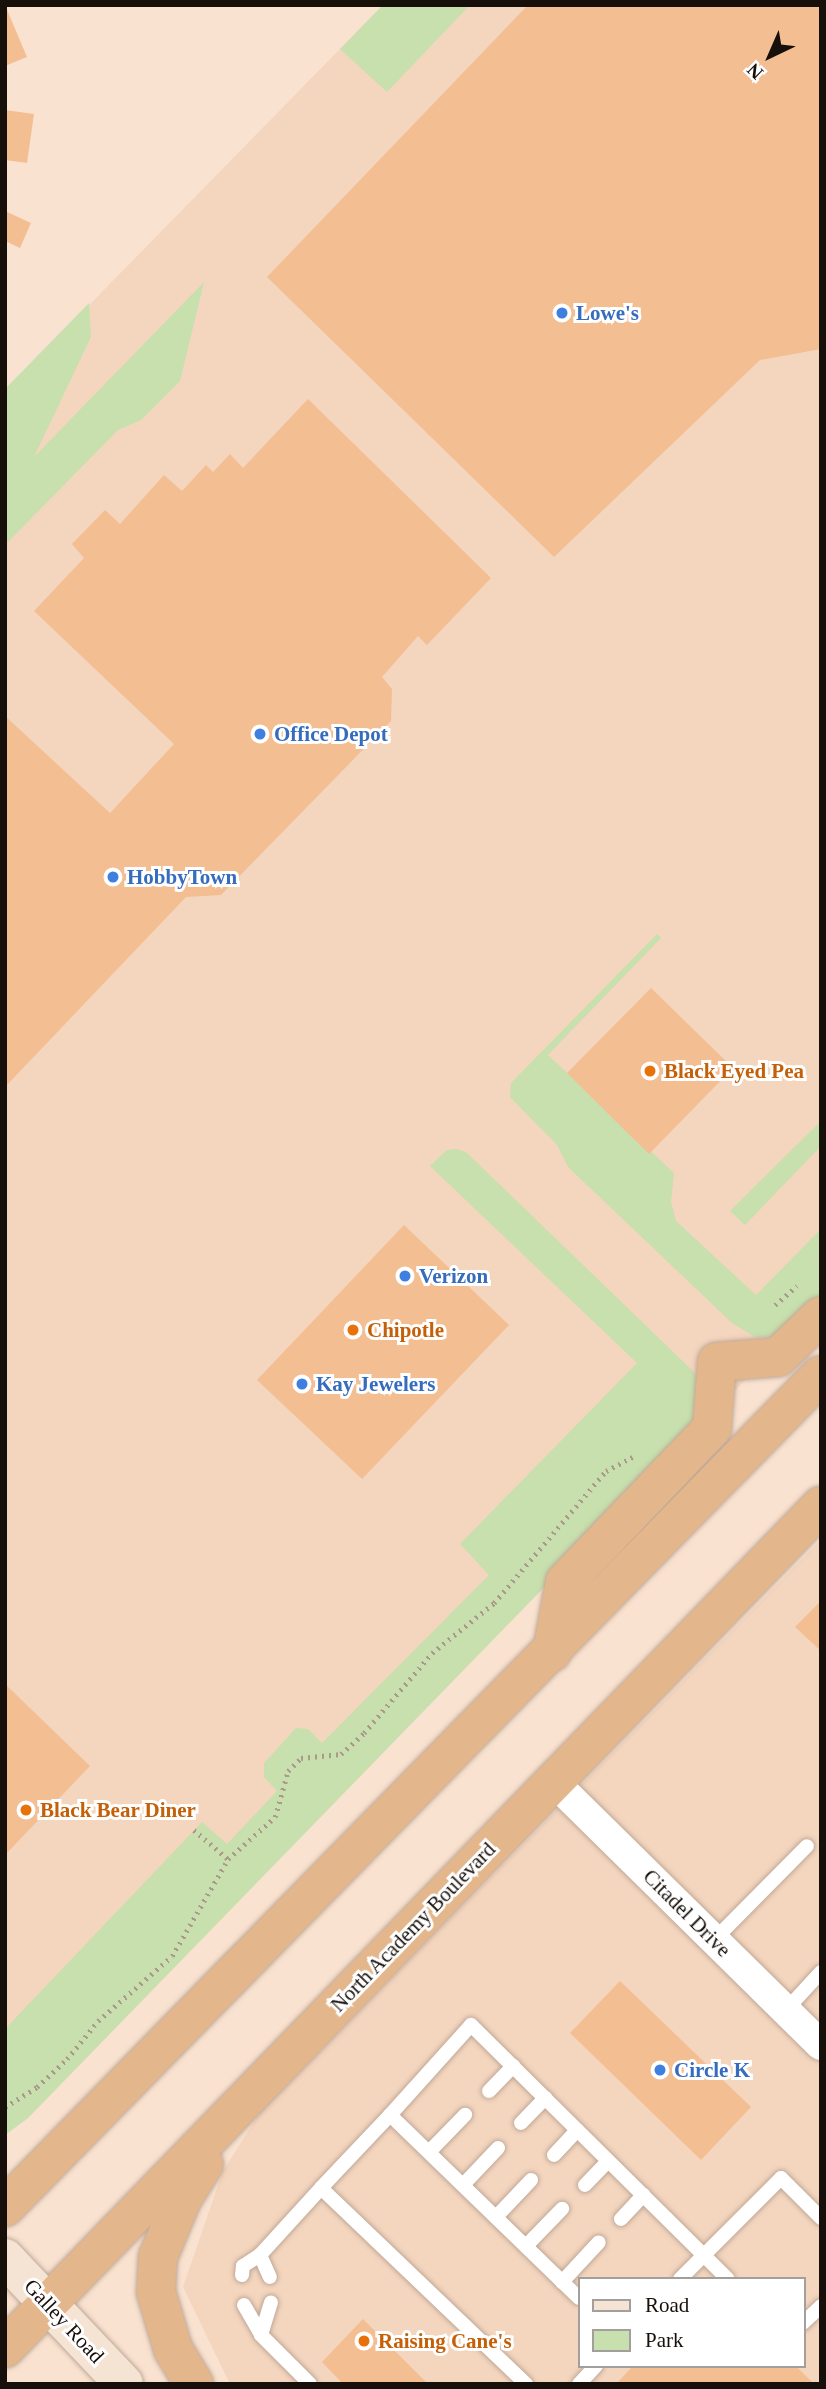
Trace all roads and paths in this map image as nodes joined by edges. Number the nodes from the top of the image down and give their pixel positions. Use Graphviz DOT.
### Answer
graph roads {
  1 [pos="821,1316"];
  2 [pos="821,1375"];
  3 [pos="638,1453"];
  4 [pos="821,1506"];
  5 [pos="552,1652"];
  6 [pos="553,1781"];
  7 [pos="194,1830"];
  8 [pos="807,1846"];
  9 [pos="228,1859"];
  10 [pos="714,1940"];
  11 [pos="821,1972"];
  12 [pos="786,2010"];
  13 [pos="821,2045"];
  14 [pos="513,2066"];
  15 [pos="489,2091"];
  16 [pos="545,2098"];
  17 [pos="243,2103"];
  18 [pos="5,2107"];
  19 [pos="390,2115"];
  20 [pos="465,2115"];
  21 [pos="521,2123"];
  22 [pos="578,2130"];
  23 [pos="498,2148"];
  24 [pos="429,2152"];
  25 [pos="554,2155"];
  26 [pos="608,2161"];
  27 [pos="531,2180"];
  28 [pos="463,2185"];
  29 [pos="585,2185"];
  30 [pos="321,2188"];
  31 [pos="643,2195"];
  32 [pos="5,2207"];
  33 [pos="562,2209"];
  34 [pos="496,2217"];
  35 [pos="821,2218"];
  36 [pos="621,2219"];
  37 [pos="599,2242"];
  38 [pos="526,2246"];
  39 [pos="260,2255"];
  40 [pos="703,2255"];
  41 [pos="5,2258"];
  42 [pos="242,2275"];
  43 [pos="270,2277"];
  44 [pos="682,2277"];
  45 [pos="726,2277"];
  46 [pos="562,2282"];
  47 [pos="578,2297"];
  48 [pos="271,2302"];
  49 [pos="244,2305"];
  50 [pos="48,2306"];
  51 [pos="821,2306"];
  52 [pos="805,2321"];
  53 [pos="261,2335"];
  54 [pos="5,2348"];
  55 [pos="594,2368"];
  56 [pos="124,2384"];
  57 [pos="194,2384"];
  58 [pos="310,2384"];
  59 [pos="526,2384"];
  60 [pos="579,2384"];
  1 -- 5 [label="highway"];
  2 -- 5 [label="highway"];
  3 -- 9 [label="path"];
  4 -- 6 [label="highway, North Academy Boulevard"];
  5 -- 32 [label="highway"];
  6 -- 10 [label="street, Citadel Drive"];
  6 -- 17 [label="highway, North Academy Boulevard"];
  7 -- 9 [label="path"];
  8 -- 10 [label="lane"];
  9 -- 18 [label="path"];
  10 -- 12 [label="street, Citadel Drive"];
  11 -- 12 [label="lane"];
  12 -- 13 [label="street, Citadel Drive"];
  14 -- 15 [label="lane"];
  14 -- 16 [label="lane"];
  14 -- 19 [label="lane"];
  16 -- 21 [label="lane"];
  16 -- 22 [label="lane"];
  17 -- 50 [label="highway, North Academy Boulevard"];
  17 -- 57 [label="highway"];
  19 -- 24 [label="lane"];
  19 -- 30 [label="lane"];
  20 -- 24 [label="lane"];
  22 -- 25 [label="lane"];
  22 -- 26 [label="lane"];
  23 -- 28 [label="lane"];
  24 -- 28 [label="lane"];
  26 -- 29 [label="lane"];
  26 -- 31 [label="lane"];
  27 -- 34 [label="lane"];
  28 -- 34 [label="lane"];
  30 -- 39 [label="lane"];
  30 -- 59 [label="lane"];
  31 -- 36 [label="lane"];
  31 -- 40 [label="lane"];
  33 -- 38 [label="lane"];
  34 -- 38 [label="lane"];
  35 -- 40 [label="lane"];
  37 -- 46 [label="lane"];
  38 -- 46 [label="lane"];
  39 -- 42 [label="lane"];
  39 -- 43 [label="lane"];
  40 -- 44 [label="lane"];
  40 -- 45 [label="lane"];
  41 -- 50 [label="main road, Galley Road"];
  46 -- 47 [label="lane"];
  48 -- 53 [label="lane"];
  49 -- 53 [label="lane"];
  50 -- 54 [label="highway, North Academy Boulevard"];
  50 -- 56 [label="main road, Galley Road"];
  51 -- 52 [label="lane"];
  53 -- 58 [label="lane"];
  55 -- 60 [label="lane"];
}
